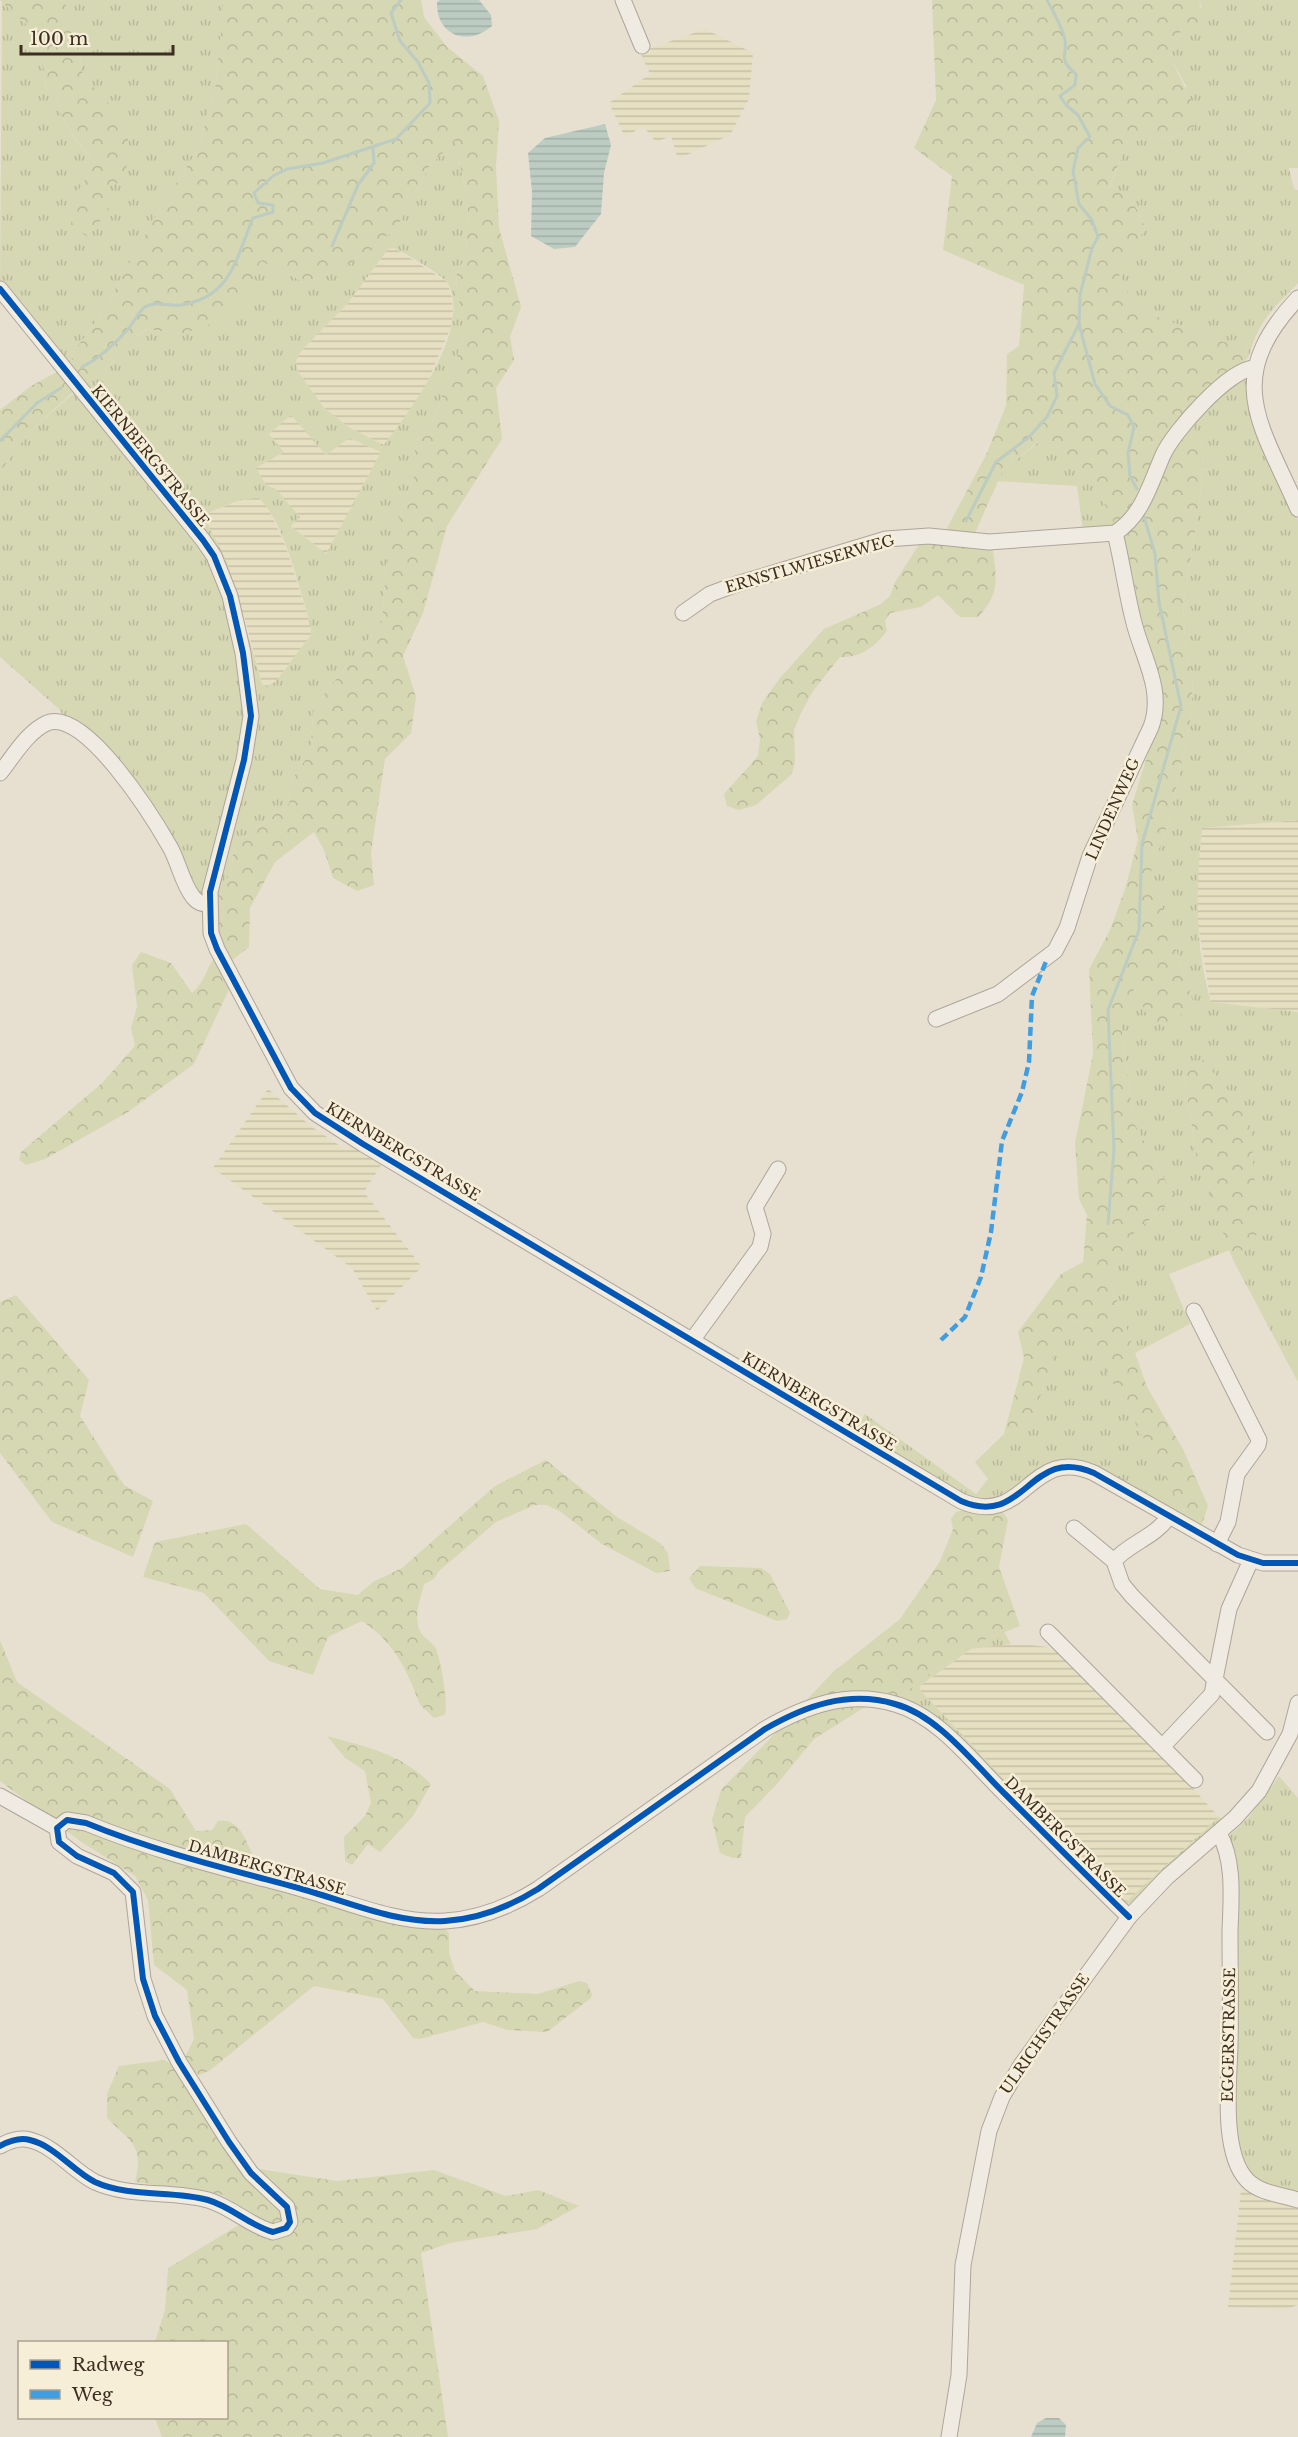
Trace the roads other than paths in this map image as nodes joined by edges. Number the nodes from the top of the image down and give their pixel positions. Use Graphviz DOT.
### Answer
graph roads {
  1 [pos="623,0"];
  2 [pos="642,46"];
  3 [pos="0,289"];
  4 [pos="1298,298"];
  5 [pos="1254,368"];
  6 [pos="1298,509"];
  7 [pos="1115,532"];
  8 [pos="683,613"];
  9 [pos="0,773"];
  10 [pos="209,904"];
  11 [pos="936,1019"];
  12 [pos="778,1169"];
  13 [pos="1194,1311"];
  14 [pos="693,1339"];
  15 [pos="1169,1516"];
  16 [pos="1074,1528"];
  17 [pos="1217,1544"];
  18 [pos="1251,1560"];
  19 [pos="1114,1561"];
  20 [pos="1298,1563"];
  21 [pos="1048,1632"];
  22 [pos="1216,1682"];
  23 [pos="1298,1703"];
  24 [pos="1268,1732"];
  25 [pos="1163,1746"];
  26 [pos="1195,1780"];
  27 [pos="0,1796"];
  28 [pos="57,1828"];
  29 [pos="1219,1833"];
  30 [pos="1129,1917"];
  31 [pos="0,2146"];
  32 [pos="1298,2199"];
  33 [pos="949,2437"];
  1 -- 2 [label="street"];
  3 -- 10 [label="street, KIERNBERGSTRASSE"];
  4 -- 5 [label="street"];
  5 -- 6 [label="street"];
  5 -- 7 [label="street"];
  7 -- 8 [label="street, ERNSTLWIESERWEG"];
  7 -- 11 [label="street, LINDENWEG"];
  9 -- 10 [label="street"];
  10 -- 14 [label="street, KIERNBERGSTRASSE"];
  12 -- 14 [label="street"];
  13 -- 17 [label="street"];
  14 -- 15 [label="street, KIERNBERGSTRASSE"];
  15 -- 17 [label="street, KIERNBERGSTRASSE"];
  15 -- 19 [label="street"];
  16 -- 19 [label="street"];
  17 -- 18 [label="street, KIERNBERGSTRASSE"];
  18 -- 20 [label="street, KIERNBERGSTRASSE"];
  18 -- 22 [label="street"];
  19 -- 22 [label="street"];
  21 -- 25 [label="street"];
  22 -- 24 [label="street"];
  22 -- 25 [label="street"];
  23 -- 29 [label="street, ULRICHSTRASSE"];
  25 -- 26 [label="street"];
  27 -- 28 [label="street"];
  28 -- 30 [label="street, DAMBERGSTRASSE"];
  28 -- 31 [label="street"];
  29 -- 30 [label="street, ULRICHSTRASSE"];
  29 -- 32 [label="street, EGGERSTRASSE"];
  30 -- 33 [label="street, ULRICHSTRASSE"];
}
